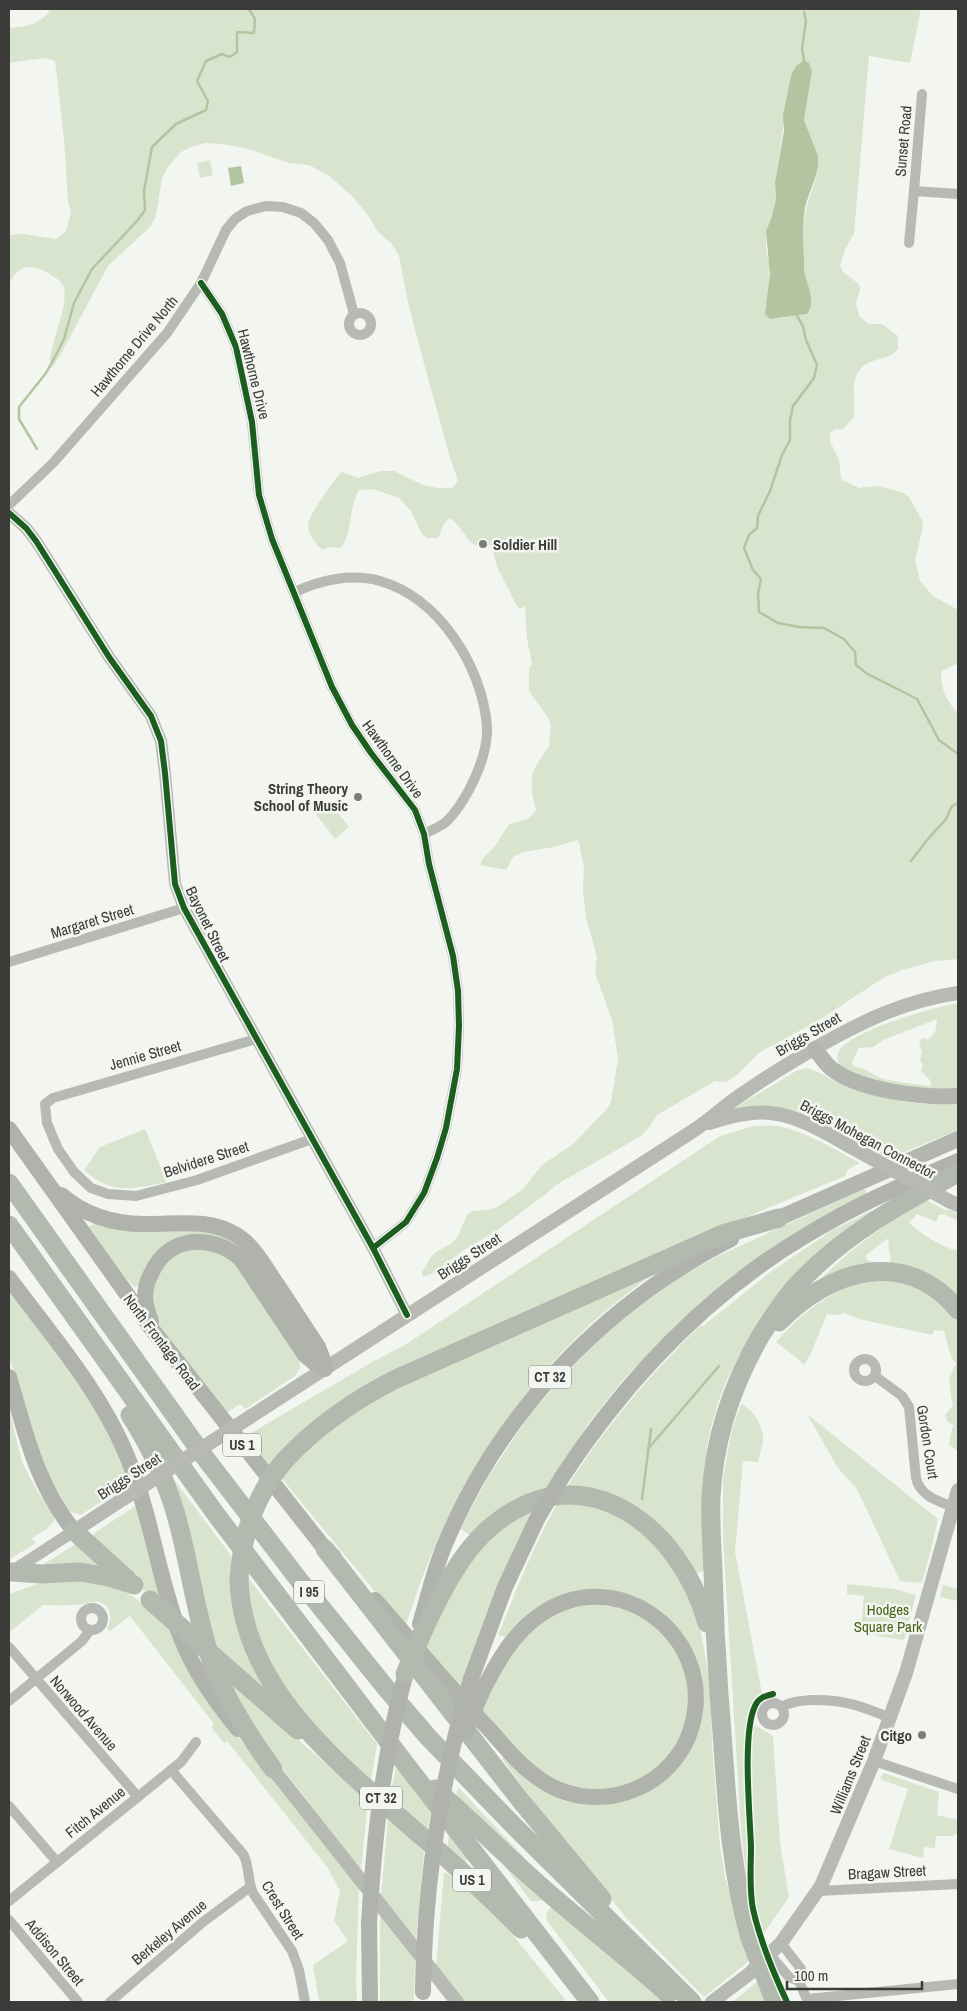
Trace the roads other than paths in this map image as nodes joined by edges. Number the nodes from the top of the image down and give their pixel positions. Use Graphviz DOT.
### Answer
graph roads {
  1 [pos="922,94"];
  2 [pos="914,191"];
  3 [pos="958,194"];
  4 [pos="909,243"];
  5 [pos="201,283"];
  6 [pos="354,314"];
  7 [pos="9,505"];
  8 [pos="9,513"];
  9 [pos="295,592"];
  10 [pos="424,834"];
  11 [pos="184,908"];
  12 [pos="9,962"];
  13 [pos="958,993"];
  14 [pos="256,1039"];
  15 [pos="815,1048"];
  16 [pos="958,1096"];
  17 [pos="701,1125"];
  18 [pos="9,1129"];
  19 [pos="312,1139"];
  20 [pos="958,1139"];
  21 [pos="958,1161"];
  22 [pos="958,1173"];
  23 [pos="46,1182"];
  24 [pos="9,1183"];
  25 [pos="108,1194"];
  26 [pos="954,1203"];
  27 [pos="779,1218"];
  28 [pos="9,1226"];
  29 [pos="373,1248"];
  30 [pos="9,1278"];
  31 [pos="958,1310"];
  32 [pos="407,1316"];
  33 [pos="160,1340"];
  34 [pos="100,1354"];
  35 [pos="745,1364"];
  36 [pos="325,1369"];
  37 [pos="875,1376"];
  38 [pos="9,1378"];
  39 [pos="958,1490"];
  40 [pos="953,1507"];
  41 [pos="74,1531"];
  42 [pos="325,1549"];
  43 [pos="10,1573"];
  44 [pos="134,1585"];
  45 [pos="422,1626"];
  46 [pos="90,1630"];
  47 [pos="9,1647"];
  48 [pos="716,1653"];
  49 [pos="405,1674"];
  50 [pos="35,1679"];
  51 [pos="9,1700"];
  52 [pos="782,1707"];
  53 [pos="890,1718"];
  54 [pos="196,1742"];
  55 [pos="874,1761"];
  56 [pos="407,1766"];
  57 [pos="273,1769"];
  58 [pos="345,1769"];
  59 [pos="171,1770"];
  60 [pos="445,1786"];
  61 [pos="958,1789"];
  62 [pos="138,1797"];
  63 [pos="9,1806"];
  64 [pos="57,1862"];
  65 [pos="958,1884"];
  66 [pos="250,1887"];
  67 [pos="818,1891"];
  68 [pos="9,1901"];
  69 [pos="9,1920"];
  70 [pos="781,1943"];
  71 [pos="770,1955"];
  72 [pos="654,1963"];
  73 [pos="800,1981"];
  74 [pos="958,1984"];
  75 [pos="423,1997"];
  76 [pos="681,1999"];
  77 [pos="807,2001"];
  78 [pos="78,2002"];
  79 [pos="110,2002"];
  80 [pos="305,2002"];
  81 [pos="370,2002"];
  82 [pos="457,2002"];
  83 [pos="589,2002"];
  84 [pos="712,2002"];
  85 [pos="775,2002"];
  1 -- 2 [label="street, Sunset Road"];
  2 -- 3 [label="street, Sunset Road"];
  2 -- 4 [label="street, Sunset Road"];
  5 -- 6 [label="street, Hawthorne Drive North"];
  5 -- 7 [label="street, Hawthorne Drive North"];
  5 -- 9 [label="street, Hawthorne Drive"];
  8 -- 11 [label="street, Bayonet Street"];
  9 -- 10 [label="street, Hawthorne Drive"];
  9 -- 10 [label="street"];
  10 -- 29 [label="street, Hawthorne Drive"];
  11 -- 12 [label="street, Margaret Street"];
  11 -- 14 [label="street, Bayonet Street"];
  13 -- 15 [label="main road, Briggs Street"];
  14 -- 19 [label="street, Bayonet Street"];
  14 -- 25 [label="street, Jennie Street"];
  15 -- 16 [label="highway"];
  15 -- 17 [label="main road, Briggs Street"];
  17 -- 26 [label="main road, Briggs Mohegan Connector, bridge"];
  17 -- 32 [label="main road, Briggs Street"];
  18 -- 23 [label="main road, North Frontage Road / US 1"];
  19 -- 25 [label="street, Belvidere Street"];
  19 -- 29 [label="street, Bayonet Street"];
  20 -- 27 [label="highway, CT 32"];
  21 -- 60 [label="main road, bridge"];
  22 -- 35 [label="highway"];
  23 -- 33 [label="main road, North Frontage Road / US 1"];
  23 -- 36 [label="main road"];
  24 -- 72 [label="highway, I 95"];
  27 -- 45 [label="main road, CT 32"];
  27 -- 58 [label="highway, bridge"];
  28 -- 34 [label="highway, I 95"];
  29 -- 32 [label="street, Bayonet Street"];
  30 -- 57 [label="main road"];
  31 -- 35 [label="highway"];
  32 -- 36 [label="main road, Briggs Street"];
  33 -- 36 [label="main road"];
  33 -- 42 [label="main road, North Frontage Road / US 1"];
  34 -- 56 [label="highway, I 95"];
  34 -- 57 [label="highway"];
  35 -- 48 [label="highway"];
  36 -- 41 [label="main road, Briggs Street, bridge"];
  37 -- 40 [label="street, Gordon Court"];
  38 -- 41 [label="main road, US 1"];
  39 -- 40 [label="main road, Williams Street"];
  40 -- 53 [label="main road, Williams Street"];
  41 -- 43 [label="street, Briggs Street"];
  41 -- 44 [label="highway, US 1"];
  42 -- 60 [label="main road, North Frontage Road, bridge"];
  42 -- 72 [label="highway, US 1"];
  43 -- 44 [label="highway"];
  44 -- 58 [label="highway, US 1, bridge"];
  45 -- 48 [label="highway"];
  45 -- 49 [label="highway, bridge"];
  46 -- 50 [label="street"];
  47 -- 50 [label="street, Norwood Avenue"];
  48 -- 85 [label="highway, bridge"];
  49 -- 81 [label="main road, CT 32, bridge"];
  50 -- 51 [label="street"];
  50 -- 62 [label="street, Norwood Avenue"];
  52 -- 53 [label="street"];
  53 -- 55 [label="main road, Williams Street"];
  54 -- 59 [label="street, Fitch Avenue"];
  55 -- 61 [label="street"];
  55 -- 67 [label="main road, Williams Street"];
  56 -- 76 [label="highway"];
  56 -- 83 [label="highway, I 95"];
  57 -- 82 [label="main road"];
  58 -- 83 [label="highway, US 1"];
  59 -- 62 [label="street, Fitch Avenue"];
  59 -- 66 [label="street, Crest Street"];
  60 -- 75 [label="main road, bridge"];
  62 -- 64 [label="street, Fitch Avenue"];
  63 -- 64 [label="street"];
  64 -- 68 [label="street, Fitch Avenue"];
  65 -- 67 [label="street, Bragaw Street"];
  66 -- 79 [label="street, Berkeley Avenue"];
  66 -- 80 [label="street, Crest Street"];
  67 -- 70 [label="main road, Williams Street"];
  69 -- 78 [label="street, Addison Street"];
  70 -- 71 [label="main road, Williams Street"];
  70 -- 73 [label="street"];
  71 -- 73 [label="street"];
  71 -- 84 [label="main road, Williams Street"];
  72 -- 76 [label="highway, I 95"];
  73 -- 77 [label="street"];
  74 -- 77 [label="street"];
}
